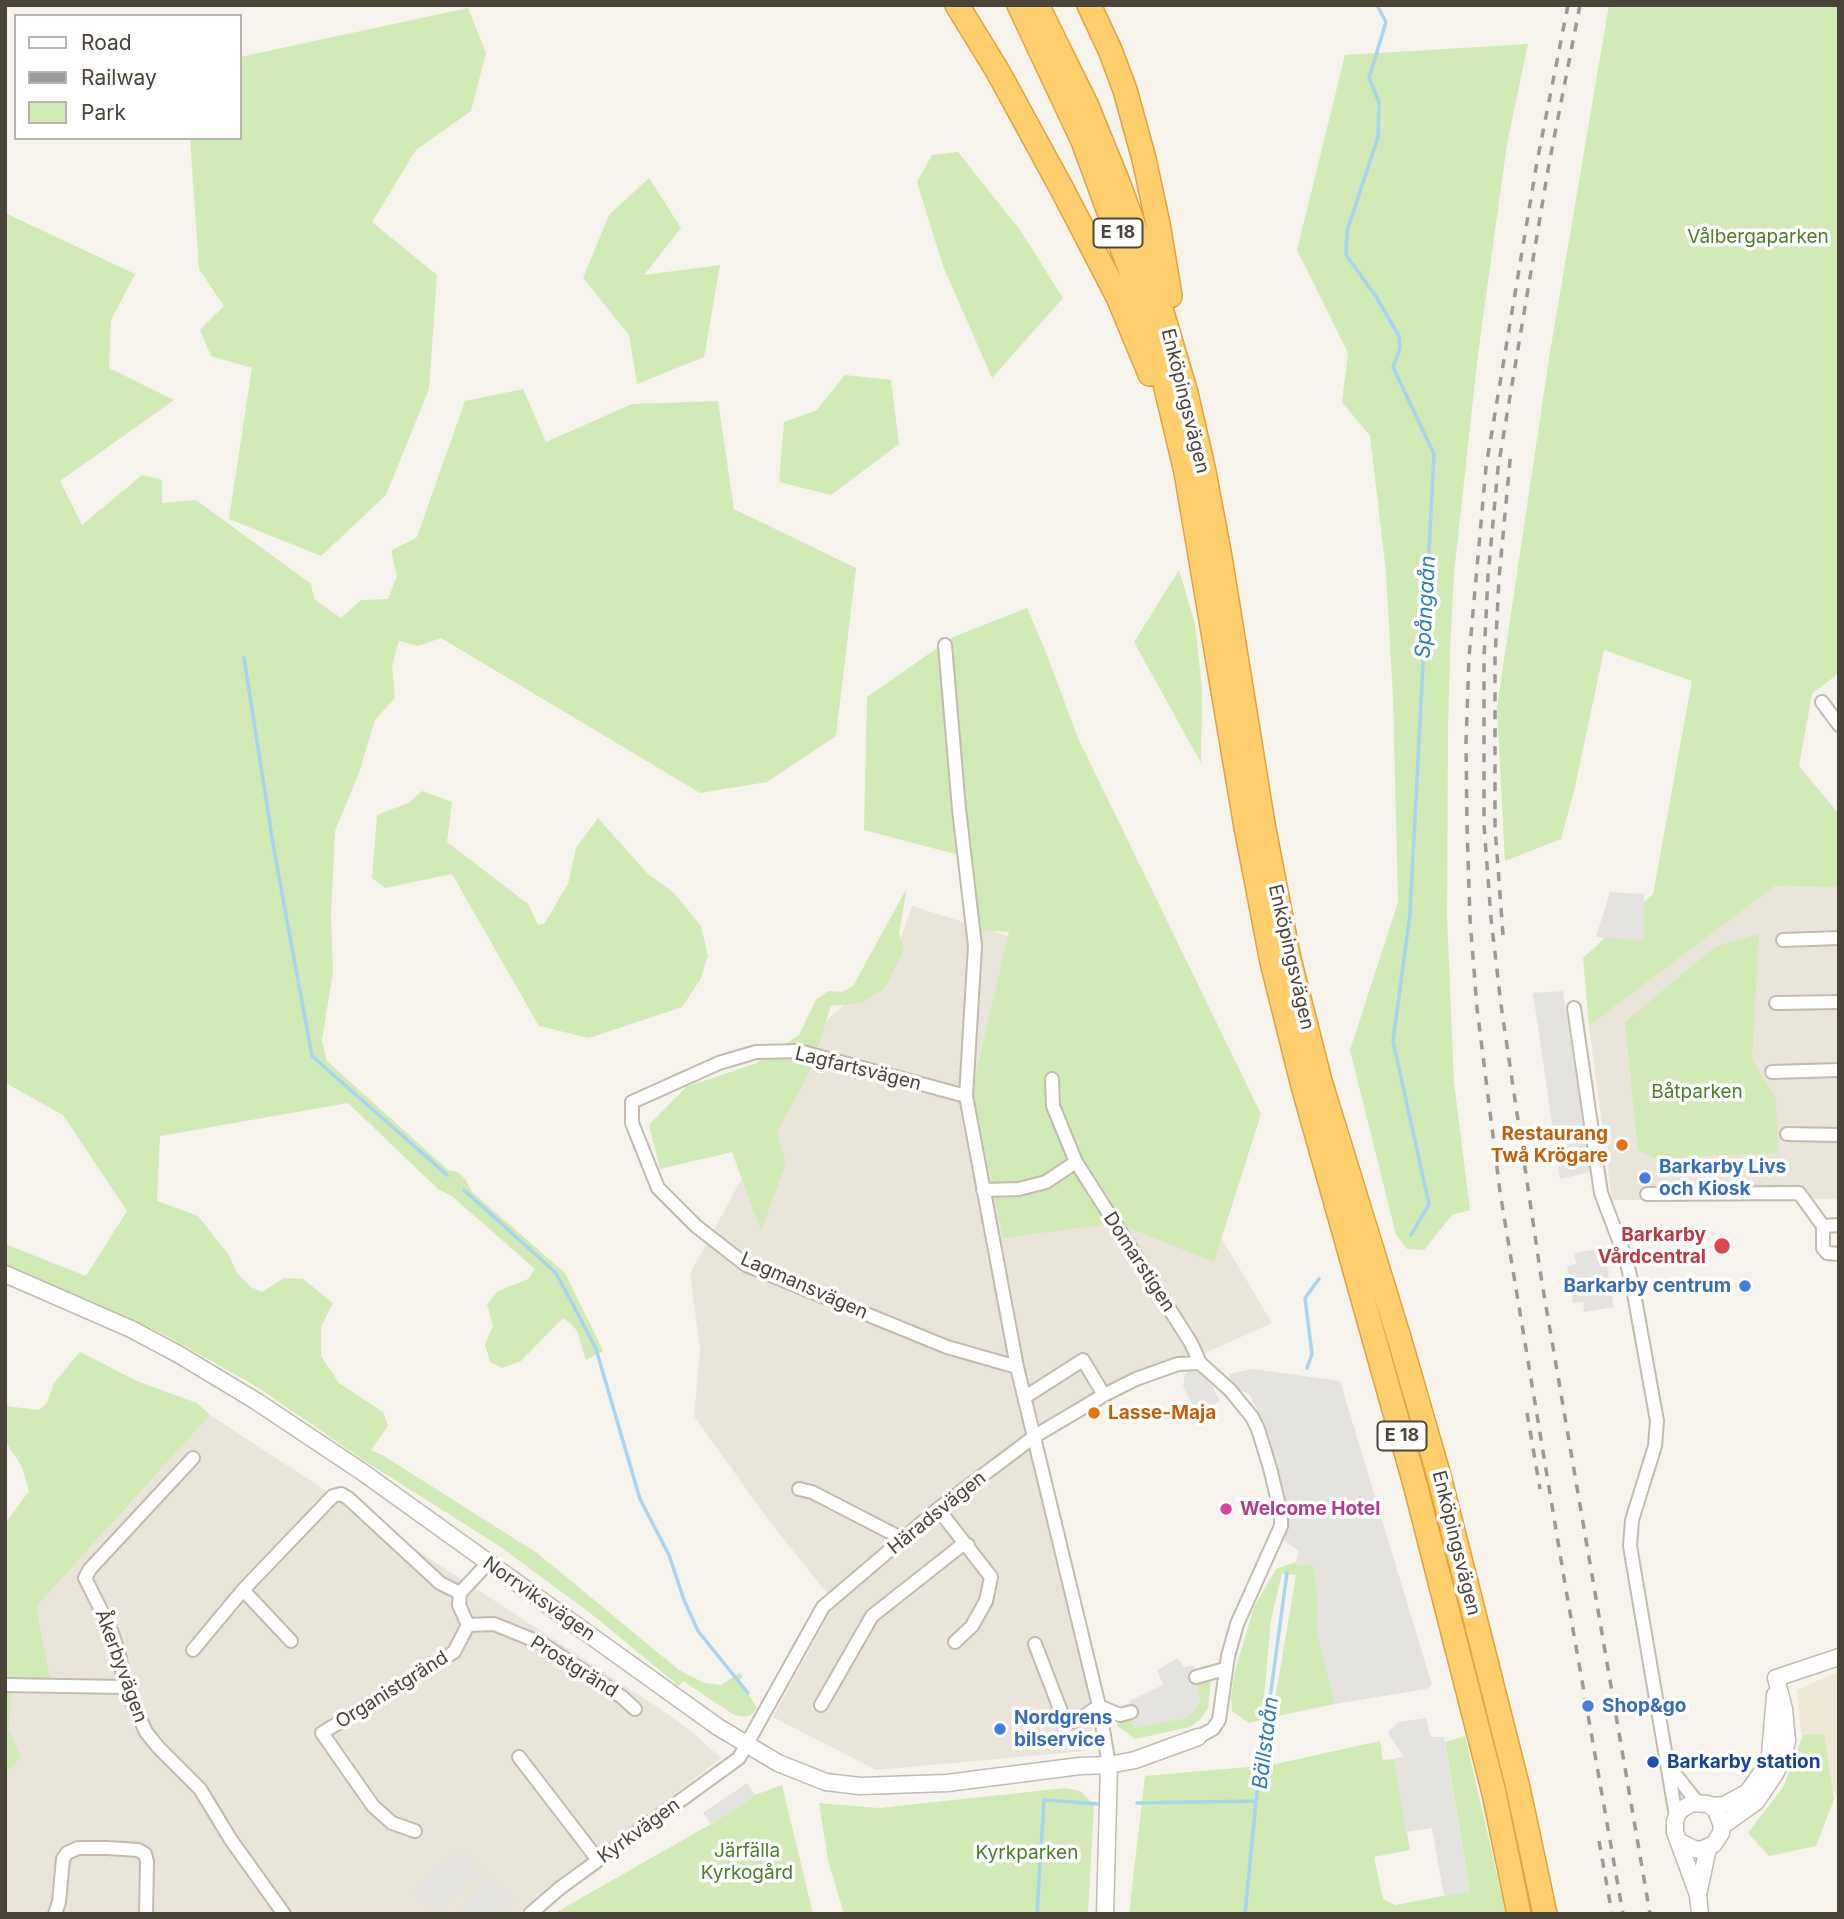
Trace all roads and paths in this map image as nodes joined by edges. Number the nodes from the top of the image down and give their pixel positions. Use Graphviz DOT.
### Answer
graph roads {
  1 [pos="957,5"];
  2 [pos="1019,5"];
  3 [pos="1037,5"];
  4 [pos="1089,5"];
  5 [pos="1186,393"];
  6 [pos="1186,472"];
  7 [pos="945,645"];
  8 [pos="1822,702"];
  9 [pos="1839,725"];
  10 [pos="1839,938"];
  11 [pos="1783,940"];
  12 [pos="1839,1002"];
  13 [pos="1776,1003"];
  14 [pos="1574,1008"];
  15 [pos="1839,1070"];
  16 [pos="1772,1072"];
  17 [pos="1052,1079"];
  18 [pos="966,1096"];
  19 [pos="632,1102"];
  20 [pos="1787,1135"];
  21 [pos="1839,1135"];
  22 [pos="1076,1162"];
  23 [pos="983,1190"];
  24 [pos="1647,1194"];
  25 [pos="1839,1225"];
  26 [pos="1823,1226"];
  27 [pos="1839,1254"];
  28 [pos="5,1274"];
  29 [pos="1200,1363"];
  30 [pos="1017,1367"];
  31 [pos="1104,1395"];
  32 [pos="1025,1397"];
  33 [pos="1035,1436"];
  34 [pos="193,1458"];
  35 [pos="799,1489"];
  36 [pos="939,1509"];
  37 [pos="903,1539"];
  38 [pos="968,1545"];
  39 [pos="488,1563"];
  40 [pos="243,1590"];
  41 [pos="460,1593"];
  42 [pos="468,1625"];
  43 [pos="291,1641"];
  44 [pos="955,1643"];
  45 [pos="1035,1644"];
  46 [pos="193,1650"];
  47 [pos="1839,1657"];
  48 [pos="1226,1669"];
  49 [pos="1196,1677"];
  50 [pos="1776,1678"];
  51 [pos="5,1685"];
  52 [pos="125,1687"];
  53 [pos="821,1705"];
  54 [pos="1099,1706"];
  55 [pos="635,1709"];
  56 [pos="1131,1712"];
  57 [pos="1198,1737"];
  58 [pos="746,1746"];
  59 [pos="519,1757"];
  60 [pos="1666,1763"];
  61 [pos="1109,1765"];
  62 [pos="1705,1804"];
  63 [pos="1676,1816"];
  64 [pos="1722,1826"];
  65 [pos="415,1831"];
  66 [pos="1680,1842"];
  67 [pos="1708,1848"];
  68 [pos="598,1860"];
  69 [pos="1698,1895"];
  70 [pos="55,1914"];
  71 [pos="146,1914"];
  72 [pos="284,1914"];
  73 [pos="530,1914"];
  74 [pos="1105,1914"];
  75 [pos="1519,1914"];
  76 [pos="1545,1914"];
  77 [pos="1700,1914"];
  1 -- 6 [label="highway"];
  2 -- 6 [label="highway, Enköpingsvägen / E 18"];
  3 -- 5 [label="highway, Enköpingsvägen / E 18"];
  4 -- 5 [label="highway"];
  5 -- 76 [label="highway, Enköpingsvägen / E 18"];
  6 -- 75 [label="highway, Enköpingsvägen / E 18"];
  7 -- 18 [label="street"];
  8 -- 9 [label="street"];
  10 -- 11 [label="street"];
  12 -- 13 [label="street"];
  14 -- 60 [label="street"];
  15 -- 16 [label="street"];
  17 -- 22 [label="street, Domarstigen"];
  18 -- 19 [label="street, Lagfartsvägen"];
  18 -- 23 [label="street"];
  19 -- 30 [label="street, Lagmansvägen"];
  20 -- 21 [label="street"];
  22 -- 23 [label="street"];
  22 -- 29 [label="street, Domarstigen"];
  23 -- 30 [label="street"];
  24 -- 26 [label="street"];
  25 -- 26 [label="street"];
  26 -- 27 [label="street"];
  28 -- 39 [label="street, Norrviksvägen"];
  29 -- 31 [label="street, Häradsvägen"];
  29 -- 48 [label="street"];
  30 -- 32 [label="street"];
  31 -- 32 [label="street"];
  31 -- 33 [label="street, Häradsvägen"];
  32 -- 33 [label="street"];
  33 -- 36 [label="street, Häradsvägen"];
  33 -- 54 [label="street"];
  34 -- 52 [label="street, Åkerbyvägen"];
  35 -- 37 [label="street"];
  36 -- 37 [label="street, Häradsvägen"];
  36 -- 38 [label="street"];
  37 -- 58 [label="street, Häradsvägen"];
  38 -- 44 [label="street"];
  38 -- 53 [label="street"];
  39 -- 41 [label="street"];
  39 -- 58 [label="street, Norrviksvägen"];
  40 -- 41 [label="street"];
  40 -- 43 [label="street"];
  40 -- 46 [label="street"];
  41 -- 42 [label="street"];
  42 -- 55 [label="street, Prostgränd"];
  42 -- 65 [label="street, Organistgränd"];
  45 -- 54 [label="street"];
  47 -- 50 [label="street"];
  48 -- 49 [label="street"];
  48 -- 57 [label="street"];
  50 -- 62 [label="street"];
  50 -- 64 [label="street"];
  51 -- 52 [label="street"];
  52 -- 72 [label="street, Åkerbyvägen"];
  54 -- 56 [label="street"];
  54 -- 61 [label="street"];
  57 -- 61 [label="street, Norrviksvägen"];
  58 -- 61 [label="street, Norrviksvägen"];
  58 -- 68 [label="street, Kyrkvägen"];
  59 -- 68 [label="street"];
  60 -- 62 [label="street"];
  60 -- 63 [label="street"];
  61 -- 74 [label="street"];
  62 -- 63 [label="street"];
  62 -- 64 [label="street"];
  63 -- 66 [label="street"];
  64 -- 67 [label="street"];
  66 -- 67 [label="street"];
  66 -- 69 [label="street"];
  67 -- 69 [label="street"];
  68 -- 73 [label="street, Kyrkvägen"];
  69 -- 77 [label="street"];
  70 -- 71 [label="street"];
}
